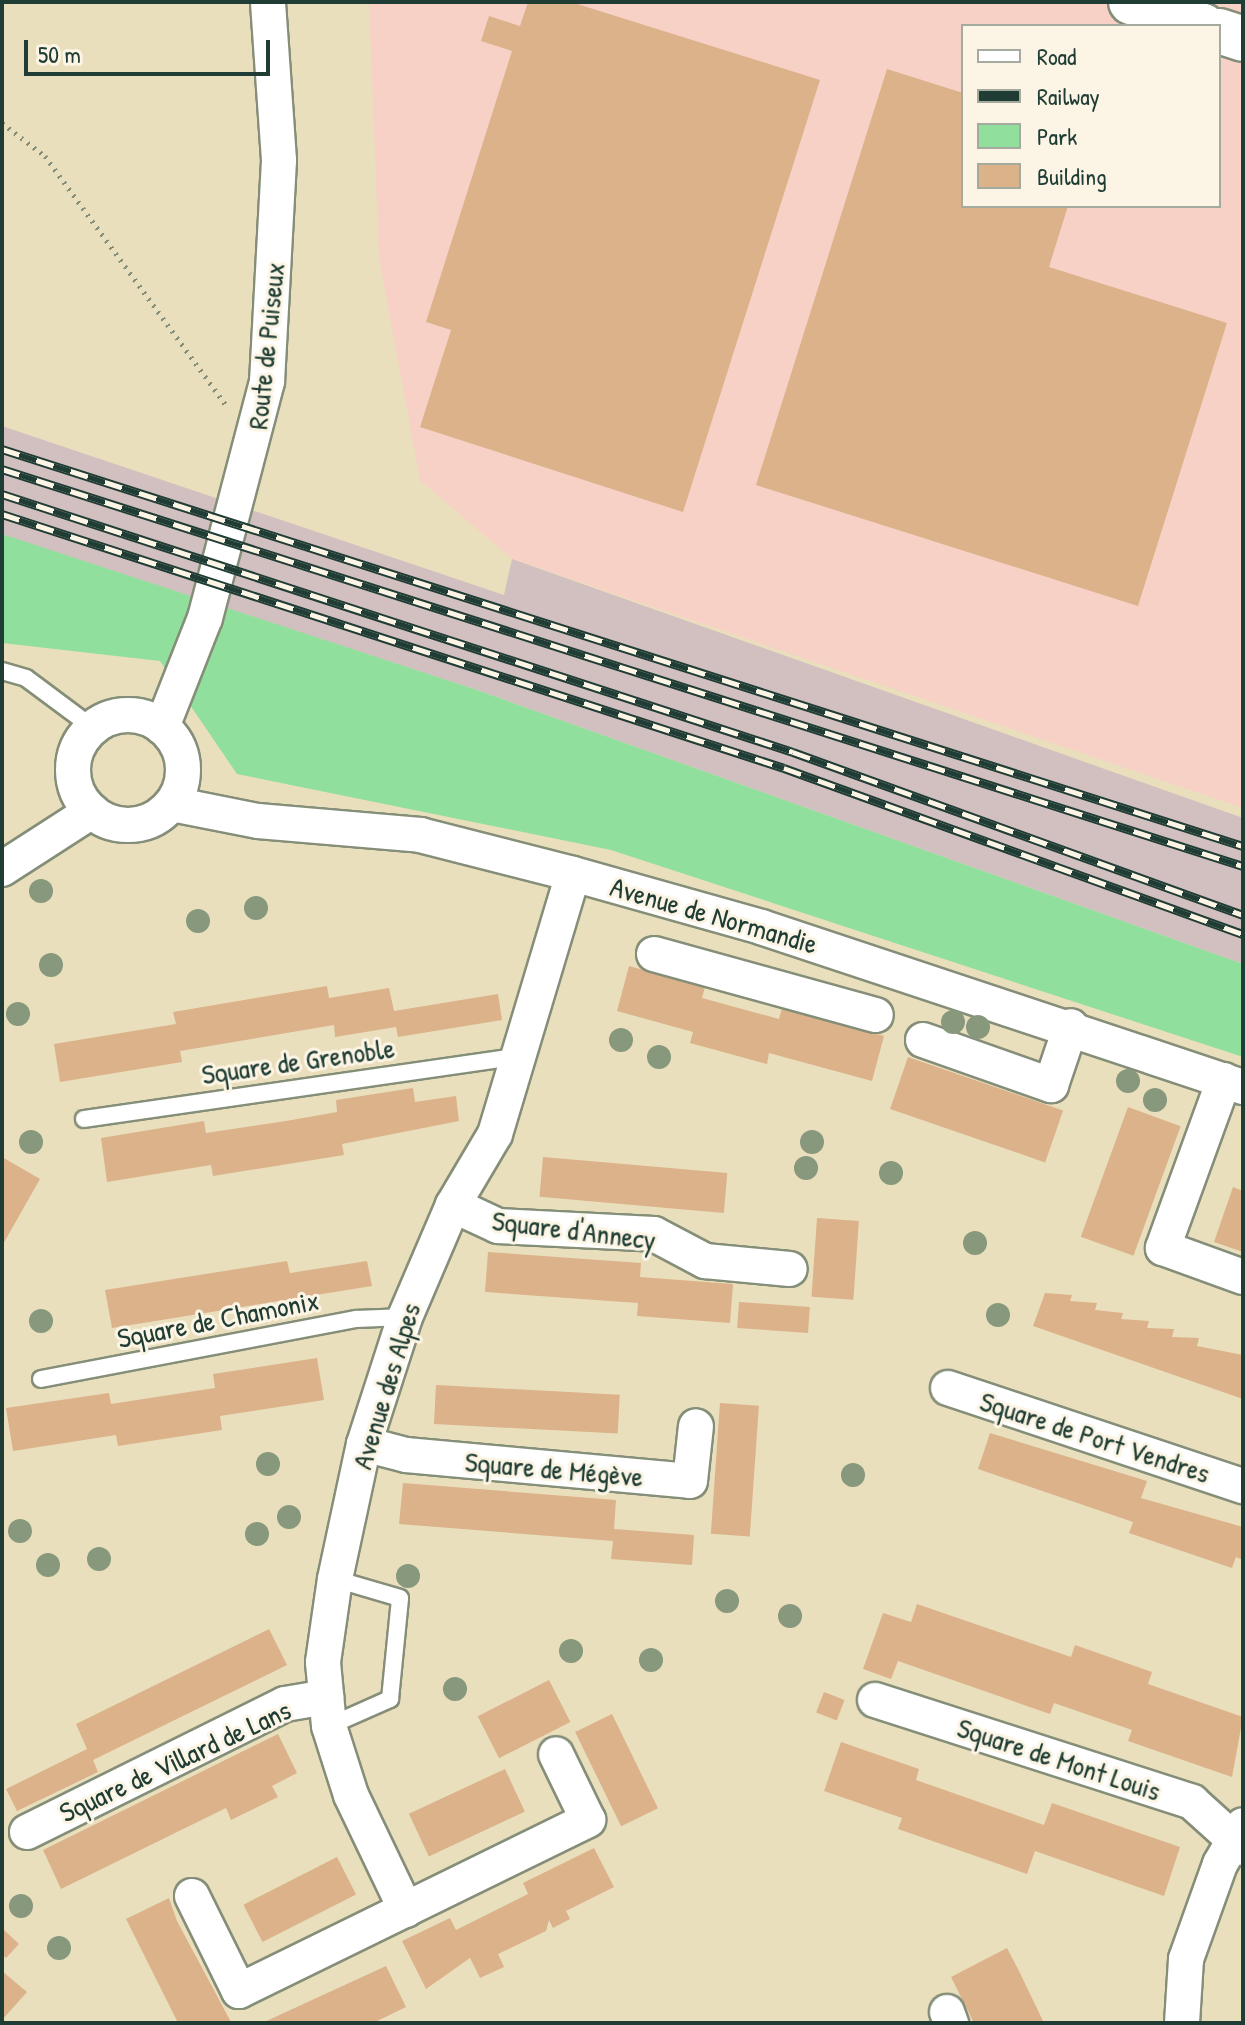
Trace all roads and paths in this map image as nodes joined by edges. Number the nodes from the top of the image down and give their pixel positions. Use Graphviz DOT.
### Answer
graph roads {
  1 [pos="253,2"];
  2 [pos="268,2"];
  3 [pos="1131,2"];
  4 [pos="1197,24"];
  5 [pos="1221,32"];
  6 [pos="1243,39"];
  7 [pos="269,47"];
  8 [pos="2,123"];
  9 [pos="256,446"];
  10 [pos="2,671"];
  11 [pos="162,727"];
  12 [pos="93,728"];
  13 [pos="172,804"];
  14 [pos="92,811"];
  15 [pos="2,869"];
  16 [pos="573,874"];
  17 [pos="761,927"];
  18 [pos="654,954"];
  19 [pos="745,979"];
  20 [pos="876,1015"];
  21 [pos="1071,1026"];
  22 [pos="923,1040"];
  23 [pos="519,1056"];
  24 [pos="1233,1084"];
  25 [pos="84,1119"];
  26 [pos="453,1205"];
  27 [pos="790,1269"];
  28 [pos="1243,1277"];
  29 [pos="405,1317"];
  30 [pos="41,1379"];
  31 [pos="948,1388"];
  32 [pos="696,1426"];
  33 [pos="364,1444"];
  34 [pos="1243,1486"];
  35 [pos="335,1579"];
  36 [pos="875,1700"];
  37 [pos="328,1712"];
  38 [pos="556,1754"];
  39 [pos="27,1832"];
  40 [pos="1239,1838"];
  41 [pos="192,1896"];
  42 [pos="406,1910"];
  43 [pos="1182,2023"];
  1 -- 7 [label="street, Route de Puiseux"];
  2 -- 7 [label="street, Route de Puiseux"];
  3 -- 4 [label="street"];
  5 -- 6 [label="street"];
  7 -- 9 [label="street, Route de Puiseux"];
  8 -- 9 [label="path"];
  9 -- 11 [label="street, Route de Puiseux"];
  10 -- 12 [label="lane"];
  11 -- 12 [label="street"];
  11 -- 13 [label="street"];
  12 -- 14 [label="street"];
  13 -- 14 [label="street"];
  13 -- 16 [label="street, Avenue de Normandie"];
  14 -- 15 [label="street"];
  16 -- 17 [label="street, Avenue de Normandie"];
  16 -- 23 [label="street, Avenue des Alpes"];
  17 -- 19 [label="street"];
  17 -- 21 [label="street, Avenue de Normandie"];
  18 -- 19 [label="street"];
  19 -- 20 [label="street"];
  21 -- 22 [label="street"];
  21 -- 24 [label="street, Avenue de Normandie"];
  23 -- 25 [label="lane, Square de Grenoble"];
  23 -- 26 [label="street, Avenue des Alpes"];
  24 -- 28 [label="street"];
  26 -- 27 [label="street, Square d'Annecy"];
  26 -- 29 [label="street, Avenue des Alpes"];
  29 -- 30 [label="lane, Square de Chamonix"];
  29 -- 33 [label="street, Avenue des Alpes"];
  31 -- 34 [label="street, Square de Port Vendres"];
  32 -- 33 [label="street, Square de Mégève"];
  33 -- 35 [label="street, Avenue des Alpes"];
  35 -- 37 [label="street, Avenue des Alpes"];
  35 -- 37 [label="lane"];
  36 -- 40 [label="street, Square de Mont Louis"];
  37 -- 39 [label="street, Square de Villard de Lans"];
  37 -- 42 [label="street, Avenue des Alpes"];
  38 -- 42 [label="street"];
  40 -- 43 [label="street"];
  41 -- 42 [label="street"];
}
